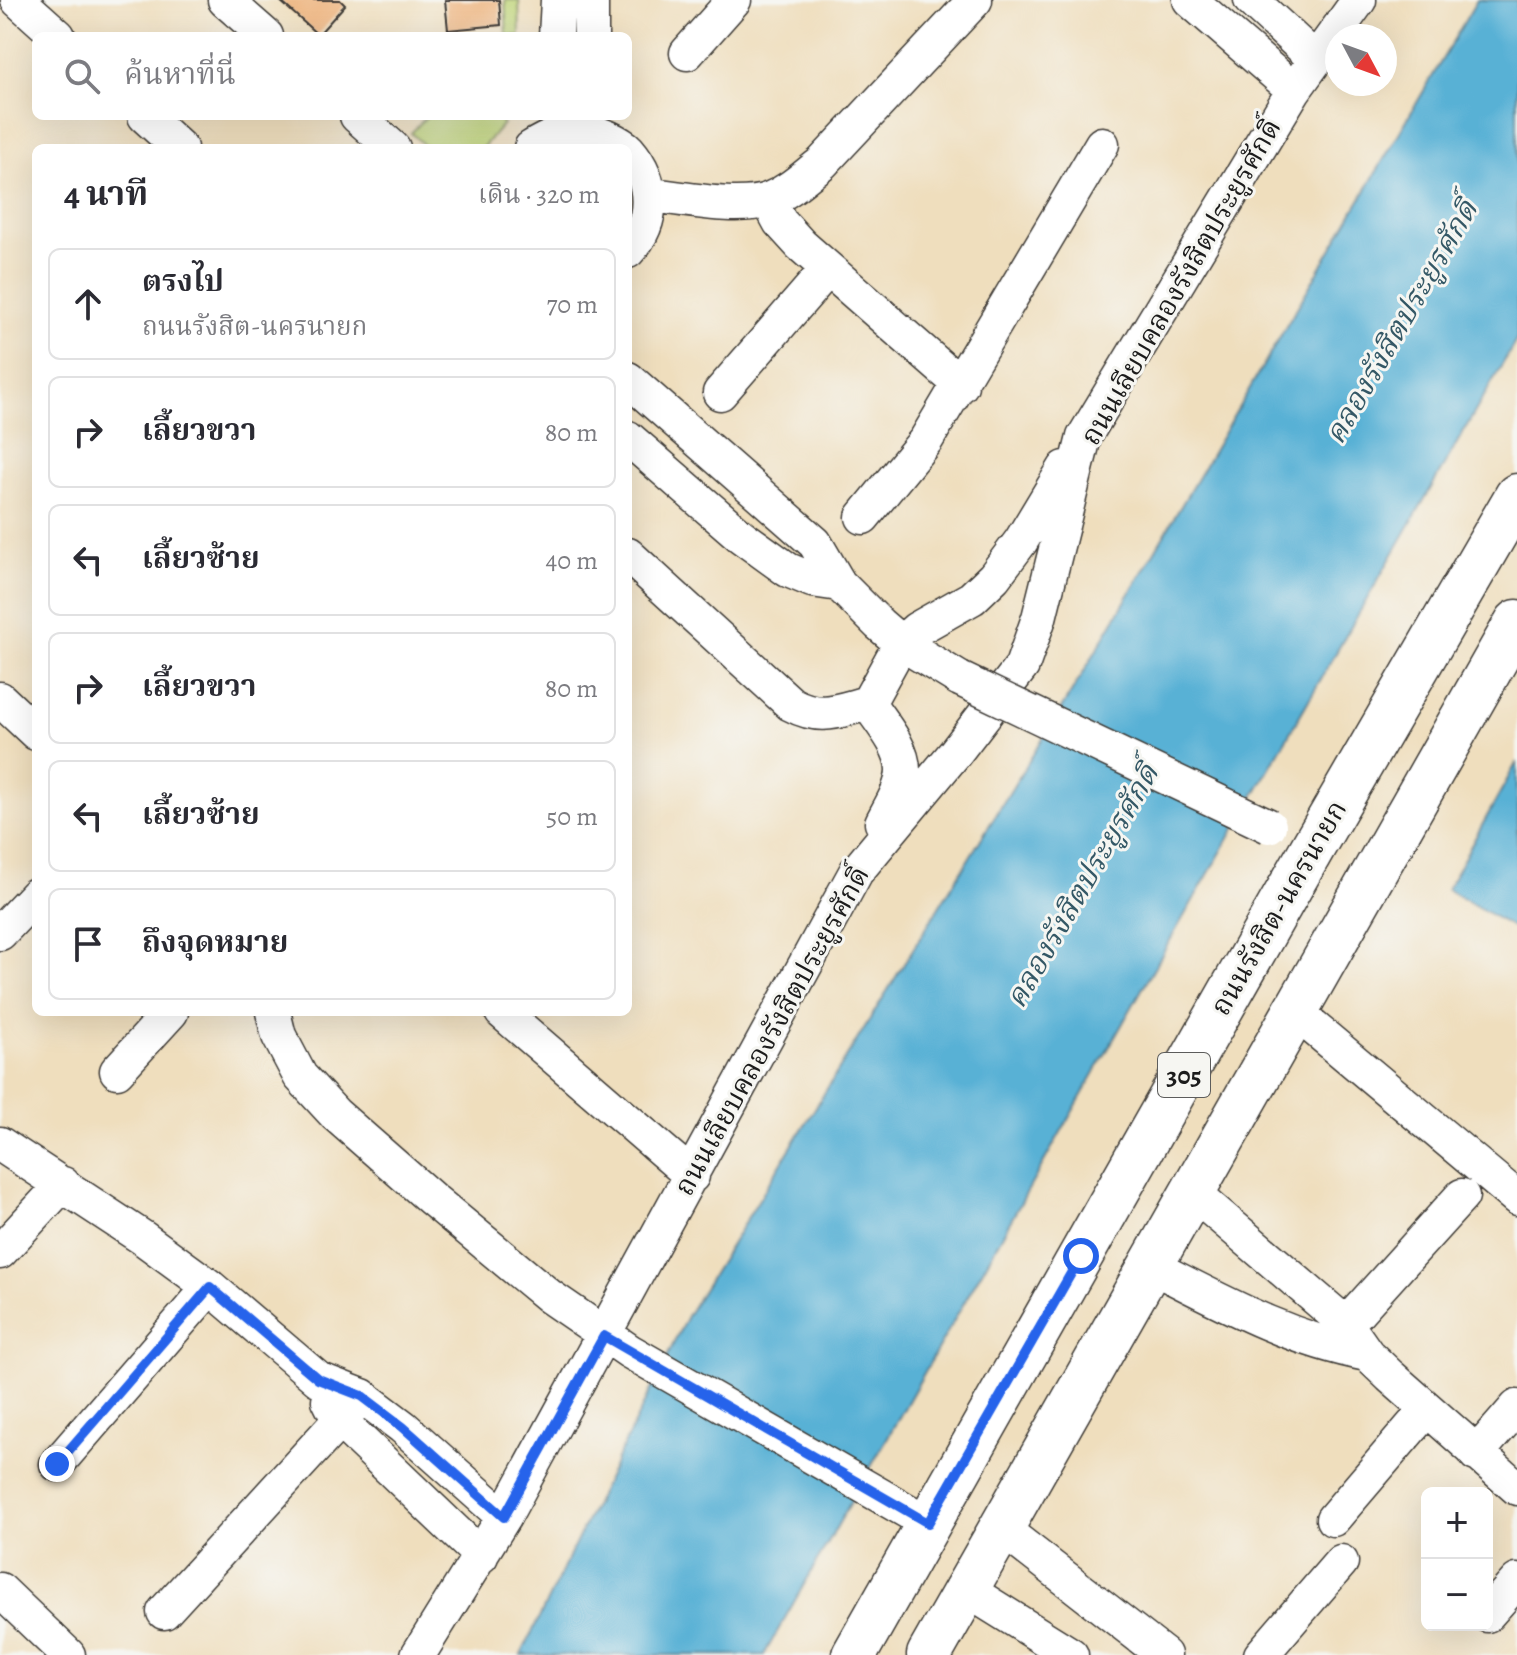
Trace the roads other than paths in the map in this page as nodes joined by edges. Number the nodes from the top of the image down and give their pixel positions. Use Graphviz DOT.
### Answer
graph roads {
  1 [pos="18,0"];
  2 [pos="225,0"];
  3 [pos="558,0"];
  4 [pos="591,0"];
  5 [pos="734,0"];
  6 [pos="975,0"];
  7 [pos="1190,0"];
  8 [pos="1251,0"];
  9 [pos="1359,0"];
  10 [pos="54,32"];
  11 [pos="261,32"];
  12 [pos="556,32"];
  13 [pos="591,32"];
  14 [pos="687,53"];
  15 [pos="1316,60"];
  16 [pos="1294,90"];
  17 [pos="149,120"];
  18 [pos="362,120"];
  19 [pos="592,124"];
  20 [pos="549,132"];
  21 [pos="176,144"];
  22 [pos="388,144"];
  23 [pos="620,144"];
  24 [pos="1102,144"];
  25 [pos="632,156"];
  26 [pos="650,195"];
  27 [pos="768,200"];
  28 [pos="632,247"];
  29 [pos="827,270"];
  30 [pos="632,383"];
  31 [pos="961,385"];
  32 [pos="720,393"];
  33 [pos="1084,437"];
  34 [pos="632,441"];
  35 [pos="1517,496"];
  36 [pos="863,517"];
  37 [pos="632,559"];
  38 [pos="839,584"];
  39 [pos="1517,622"];
  40 [pos="901,643"];
  41 [pos="0,699"];
  42 [pos="868,703"];
  43 [pos="32,729"];
  44 [pos="1313,847"];
  45 [pos="856,872"];
  46 [pos="32,899"];
  47 [pos="0,933"];
  48 [pos="1295,1012"];
  49 [pos="167,1016"];
  50 [pos="274,1016"];
  51 [pos="507,1016"];
  52 [pos="117,1071"];
  53 [pos="0,1144"];
  54 [pos="692,1176"];
  55 [pos="63,1184"];
  56 [pos="1193,1193"];
  57 [pos="1462,1196"];
  58 [pos="1517,1198"];
  59 [pos="0,1252"];
  60 [pos="1151,1266"];
  61 [pos="210,1287"];
  62 [pos="1336,1335"];
  63 [pos="616,1344"];
  64 [pos="318,1379"];
  65 [pos="362,1396"];
  66 [pos="1517,1407"];
  67 [pos="1427,1409"];
  68 [pos="339,1420"];
  69 [pos="1476,1454"];
  70 [pos="57,1464"];
  71 [pos="1517,1488"];
  72 [pos="504,1517"];
  73 [pos="1333,1519"];
  74 [pos="928,1523"];
  75 [pos="1002,1529"];
  76 [pos="481,1556"];
  77 [pos="1341,1562"];
  78 [pos="1517,1581"];
  79 [pos="967,1590"];
  80 [pos="3,1598"];
  81 [pos="1493,1608"];
  82 [pos="164,1612"];
  83 [pos="68,1655"];
  84 [pos="418,1655"];
  85 [pos="854,1655"];
  86 [pos="929,1655"];
  87 [pos="1071,1655"];
  88 [pos="1164,1655"];
  89 [pos="1261,1655"];
  1 -- 10 [label="street"];
  2 -- 11 [label="street"];
  3 -- 12 [label="street"];
  4 -- 13 [label="street"];
  5 -- 14 [label="street"];
  6 -- 27 [label="street"];
  7 -- 16 [label="street"];
  8 -- 15 [label="street"];
  9 -- 15 [label="street, ถนนเลียบคลองรังสิตประยูรศักดิ์"];
  15 -- 16 [label="street, ถนนเลียบคลองรังสิตประยูรศักดิ์"];
  16 -- 33 [label="street, ถนนเลียบคลองรังสิตประยูรศักดิ์"];
  17 -- 21 [label="street"];
  18 -- 22 [label="street"];
  19 -- 20 [label="street"];
  19 -- 23 [label="street"];
  24 -- 31 [label="street"];
  25 -- 26 [label="street"];
  26 -- 27 [label="street"];
  26 -- 28 [label="street"];
  27 -- 29 [label="street"];
  29 -- 31 [label="street"];
  29 -- 32 [label="street"];
  30 -- 38 [label="street"];
  31 -- 36 [label="street"];
  33 -- 40 [label="street"];
  33 -- 45 [label="street, ถนนเลียบคลองรังสิตประยูรศักดิ์"];
  34 -- 38 [label="street"];
  35 -- 44 [label="main road, ถนนรังสิต-นครนายก / 305"];
  37 -- 42 [label="street"];
  38 -- 40 [label="street"];
  39 -- 48 [label="main road, 305"];
  40 -- 42 [label="street"];
  40 -- 44 [label="street, bridge"];
  41 -- 43 [label="street"];
  42 -- 45 [label="street"];
  44 -- 74 [label="main road, ถนนรังสิต-นครนายก / 305"];
  45 -- 54 [label="street, ถนนเลียบคลองรังสิตประยูรศักดิ์"];
  46 -- 47 [label="street"];
  48 -- 56 [label="main road, 305"];
  48 -- 58 [label="street"];
  49 -- 52 [label="street"];
  50 -- 63 [label="street"];
  51 -- 54 [label="street"];
  53 -- 55 [label="street"];
  54 -- 63 [label="street, ถนนเลียบคลองรังสิตประยูรศักดิ์"];
  55 -- 59 [label="street"];
  55 -- 61 [label="street"];
  56 -- 60 [label="main road, 305"];
  56 -- 62 [label="street"];
  57 -- 62 [label="street"];
  60 -- 62 [label="street"];
  60 -- 75 [label="main road, 305"];
  61 -- 64 [label="street"];
  61 -- 70 [label="street"];
  62 -- 67 [label="street"];
  63 -- 72 [label="street, ถนนเลียบคลองรังสิตประยูรศักดิ์"];
  63 -- 74 [label="street"];
  64 -- 65 [label="street"];
  64 -- 68 [label="street"];
  65 -- 68 [label="street"];
  65 -- 72 [label="street"];
  66 -- 69 [label="street"];
  67 -- 69 [label="street"];
  67 -- 73 [label="street"];
  68 -- 76 [label="street"];
  68 -- 82 [label="street"];
  69 -- 71 [label="street"];
  72 -- 76 [label="street, ถนนเลียบคลองรังสิตประยูรศักดิ์"];
  74 -- 85 [label="main road, ถนนรังสิต-นครนายก / 305"];
  75 -- 79 [label="main road, 305"];
  75 -- 88 [label="street"];
  76 -- 84 [label="street, ถนนเลียบคลองรังสิตประยูรศักดิ์"];
  77 -- 89 [label="street"];
  78 -- 81 [label="street"];
  79 -- 86 [label="main road, 305"];
  79 -- 87 [label="street"];
  80 -- 83 [label="street"];
}
